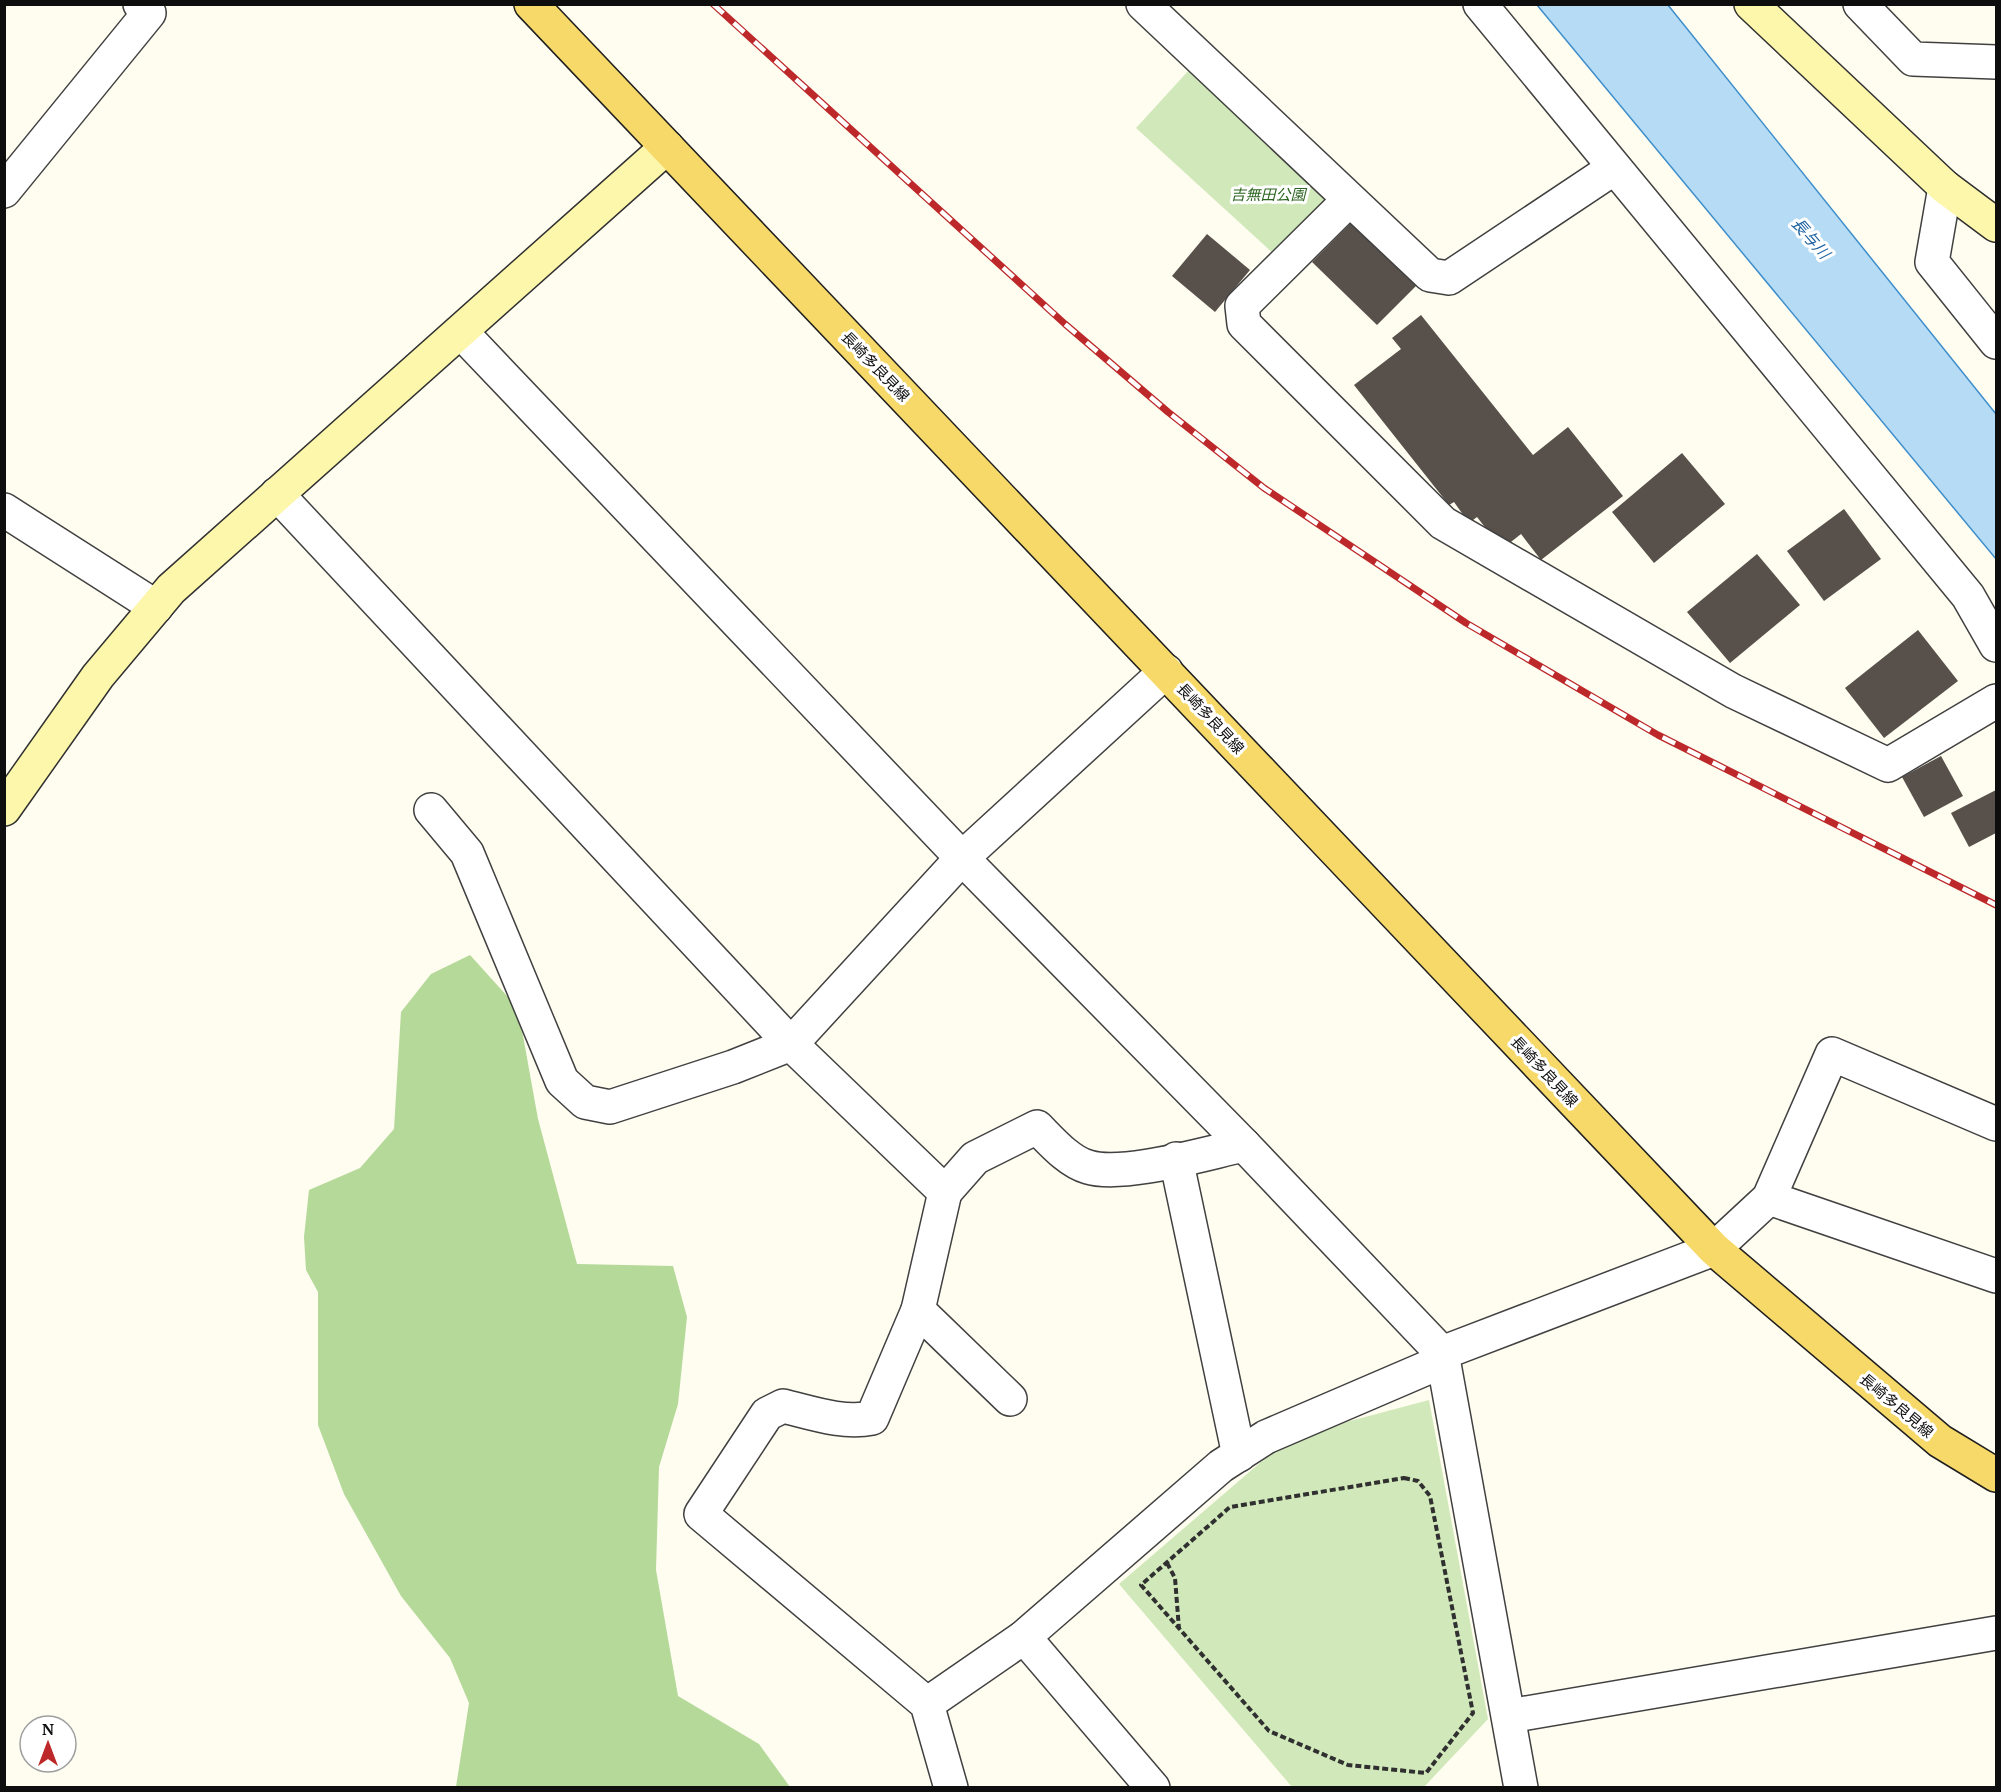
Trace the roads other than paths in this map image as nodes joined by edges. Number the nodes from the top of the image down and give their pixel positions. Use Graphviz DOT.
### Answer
graph roads {
  1 [pos="140,4"];
  2 [pos="531,4"];
  3 [pos="1143,4"];
  4 [pos="1479,4"];
  5 [pos="1751,4"];
  6 [pos="1860,4"];
  7 [pos="1996,62"];
  8 [pos="668,147"];
  9 [pos="1614,168"];
  10 [pos="1945,187"];
  11 [pos="4,191"];
  12 [pos="1349,200"];
  13 [pos="1996,225"];
  14 [pos="462,333"];
  15 [pos="1996,342"];
  16 [pos="277,494"];
  17 [pos="4,510"];
  18 [pos="156,607"];
  19 [pos="1996,645"];
  20 [pos="1166,670"];
  21 [pos="1996,701"];
  22 [pos="4,809"];
  23 [pos="431,810"];
  24 [pos="962,858"];
  25 [pos="791,1044"];
  26 [pos="1996,1124"];
  27 [pos="1244,1145"];
  28 [pos="1176,1159"];
  29 [pos="945,1192"];
  30 [pos="1770,1198"];
  31 [pos="1714,1250"];
  32 [pos="1996,1276"];
  33 [pos="918,1310"];
  34 [pos="1442,1357"];
  35 [pos="1010,1399"];
  36 [pos="1239,1455"];
  37 [pos="1996,1475"];
  38 [pos="1996,1633"];
  39 [pos="1024,1637"];
  40 [pos="927,1704"];
  41 [pos="1509,1716"];
  42 [pos="951,1788"];
  43 [pos="1153,1788"];
  44 [pos="1521,1788"];
  1 -- 11 [label="street"];
  2 -- 8 [label="main road, 長崎多良見線"];
  3 -- 12 [label="street"];
  4 -- 9 [label="street"];
  5 -- 10 [label="street"];
  6 -- 7 [label="street"];
  8 -- 14 [label="street"];
  8 -- 20 [label="main road, 長崎多良見線"];
  9 -- 12 [label="street"];
  9 -- 19 [label="street"];
  10 -- 13 [label="street"];
  10 -- 15 [label="street"];
  12 -- 21 [label="street"];
  14 -- 16 [label="street"];
  14 -- 24 [label="street"];
  16 -- 18 [label="street"];
  16 -- 25 [label="street"];
  17 -- 18 [label="street"];
  18 -- 22 [label="street"];
  20 -- 24 [label="street"];
  20 -- 31 [label="main road, 長崎多良見線"];
  23 -- 25 [label="street"];
  24 -- 25 [label="street"];
  24 -- 27 [label="street"];
  25 -- 29 [label="street"];
  26 -- 30 [label="street"];
  27 -- 28 [label="street"];
  27 -- 34 [label="street"];
  28 -- 29 [label="street"];
  28 -- 36 [label="street"];
  29 -- 33 [label="street"];
  30 -- 31 [label="street"];
  30 -- 32 [label="street"];
  31 -- 34 [label="street"];
  31 -- 37 [label="main road, 長崎多良見線"];
  33 -- 35 [label="street"];
  33 -- 40 [label="street"];
  34 -- 36 [label="street"];
  34 -- 41 [label="street"];
  36 -- 39 [label="street"];
  38 -- 41 [label="street"];
  39 -- 40 [label="street"];
  39 -- 43 [label="street"];
  40 -- 42 [label="street"];
  41 -- 44 [label="street"];
}
